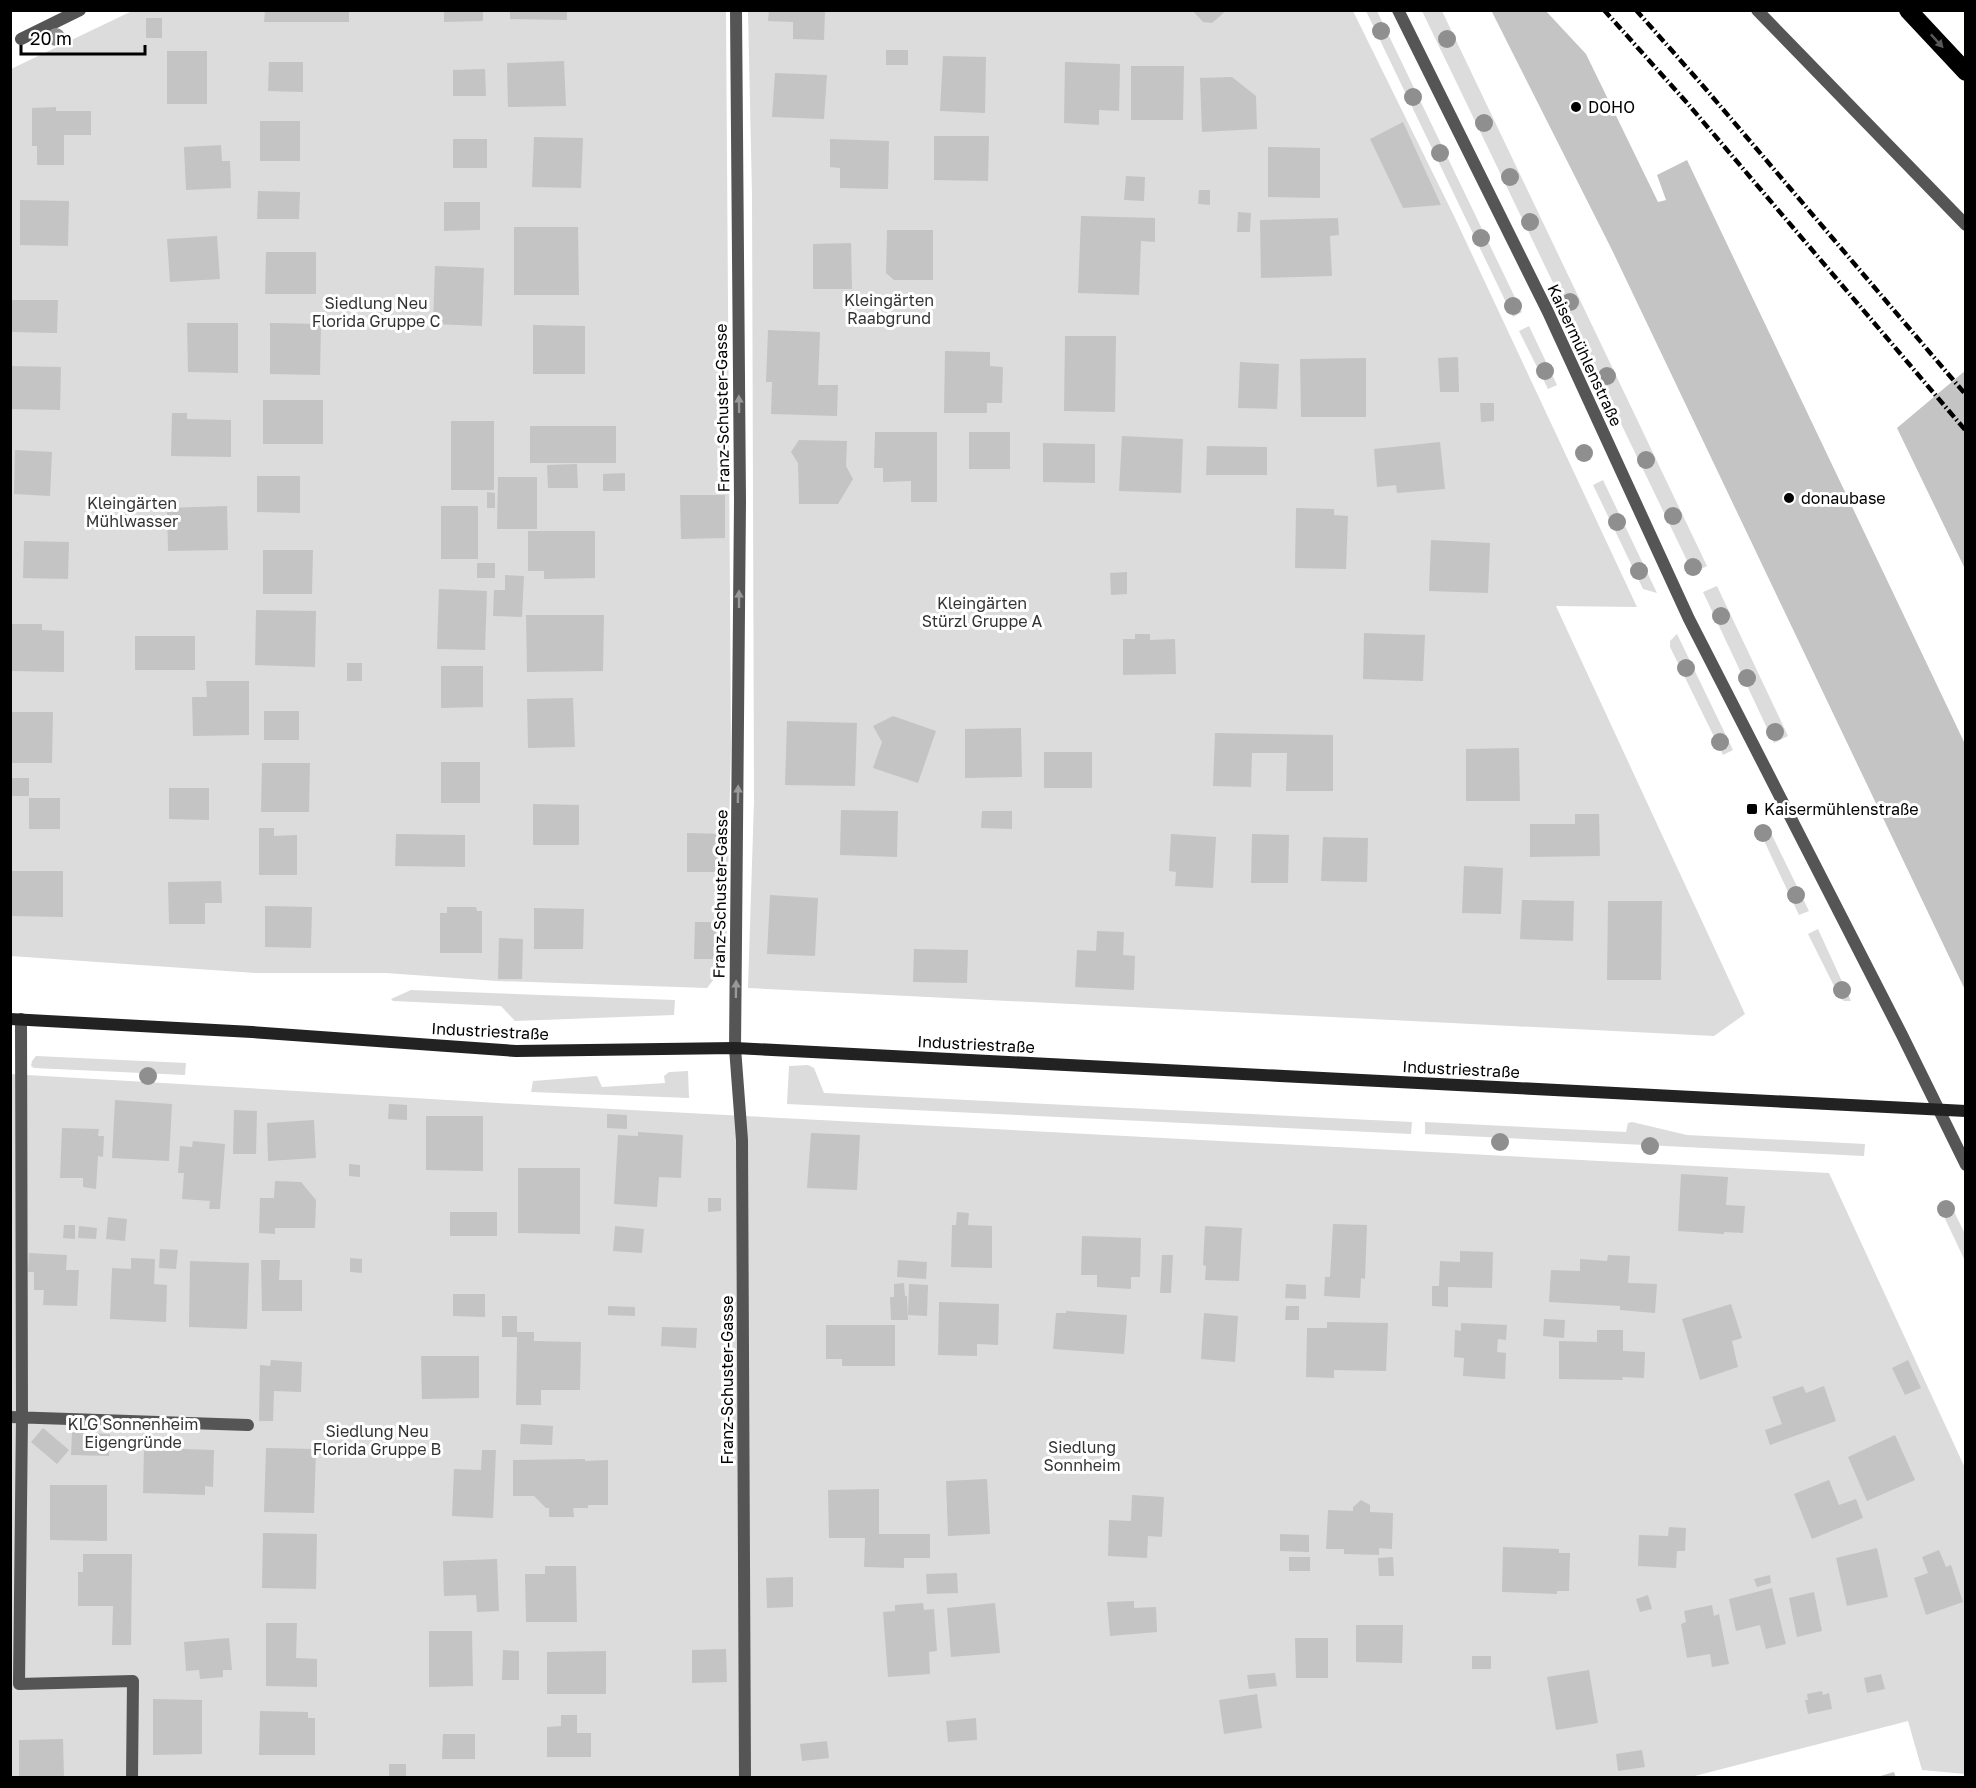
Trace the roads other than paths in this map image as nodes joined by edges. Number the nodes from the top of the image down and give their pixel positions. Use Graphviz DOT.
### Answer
graph roads {
  1 [pos="80,10"];
  2 [pos="736,10"];
  3 [pos="1398,10"];
  4 [pos="1757,10"];
  5 [pos="1908,10"];
  6 [pos="21,39"];
  7 [pos="1965,72"];
  8 [pos="1965,225"];
  9 [pos="16,1019"];
  10 [pos="735,1048"];
  11 [pos="1940,1111"];
  12 [pos="1965,1111"];
  13 [pos="1965,1165"];
  14 [pos="16,1417"];
  15 [pos="248,1425"];
  16 [pos="132,1778"];
  17 [pos="745,1778"];
  1 -- 6 [label="street"];
  10 -- 2 [label="street, Franz-Schuster-Gasse, one-way"];
  3 -- 11 [label="street, Kaisermühlenstraße"];
  4 -- 8 [label="street"];
  5 -- 7 [label="highway, one-way"];
  9 -- 10 [label="street, Industriestraße"];
  9 -- 14 [label="street"];
  10 -- 11 [label="street, Industriestraße"];
  10 -- 17 [label="street, Franz-Schuster-Gasse"];
  11 -- 12 [label="street, Industriestraße"];
  11 -- 13 [label="street, Kaisermühlenstraße"];
  14 -- 15 [label="street"];
  14 -- 16 [label="street"];
}
